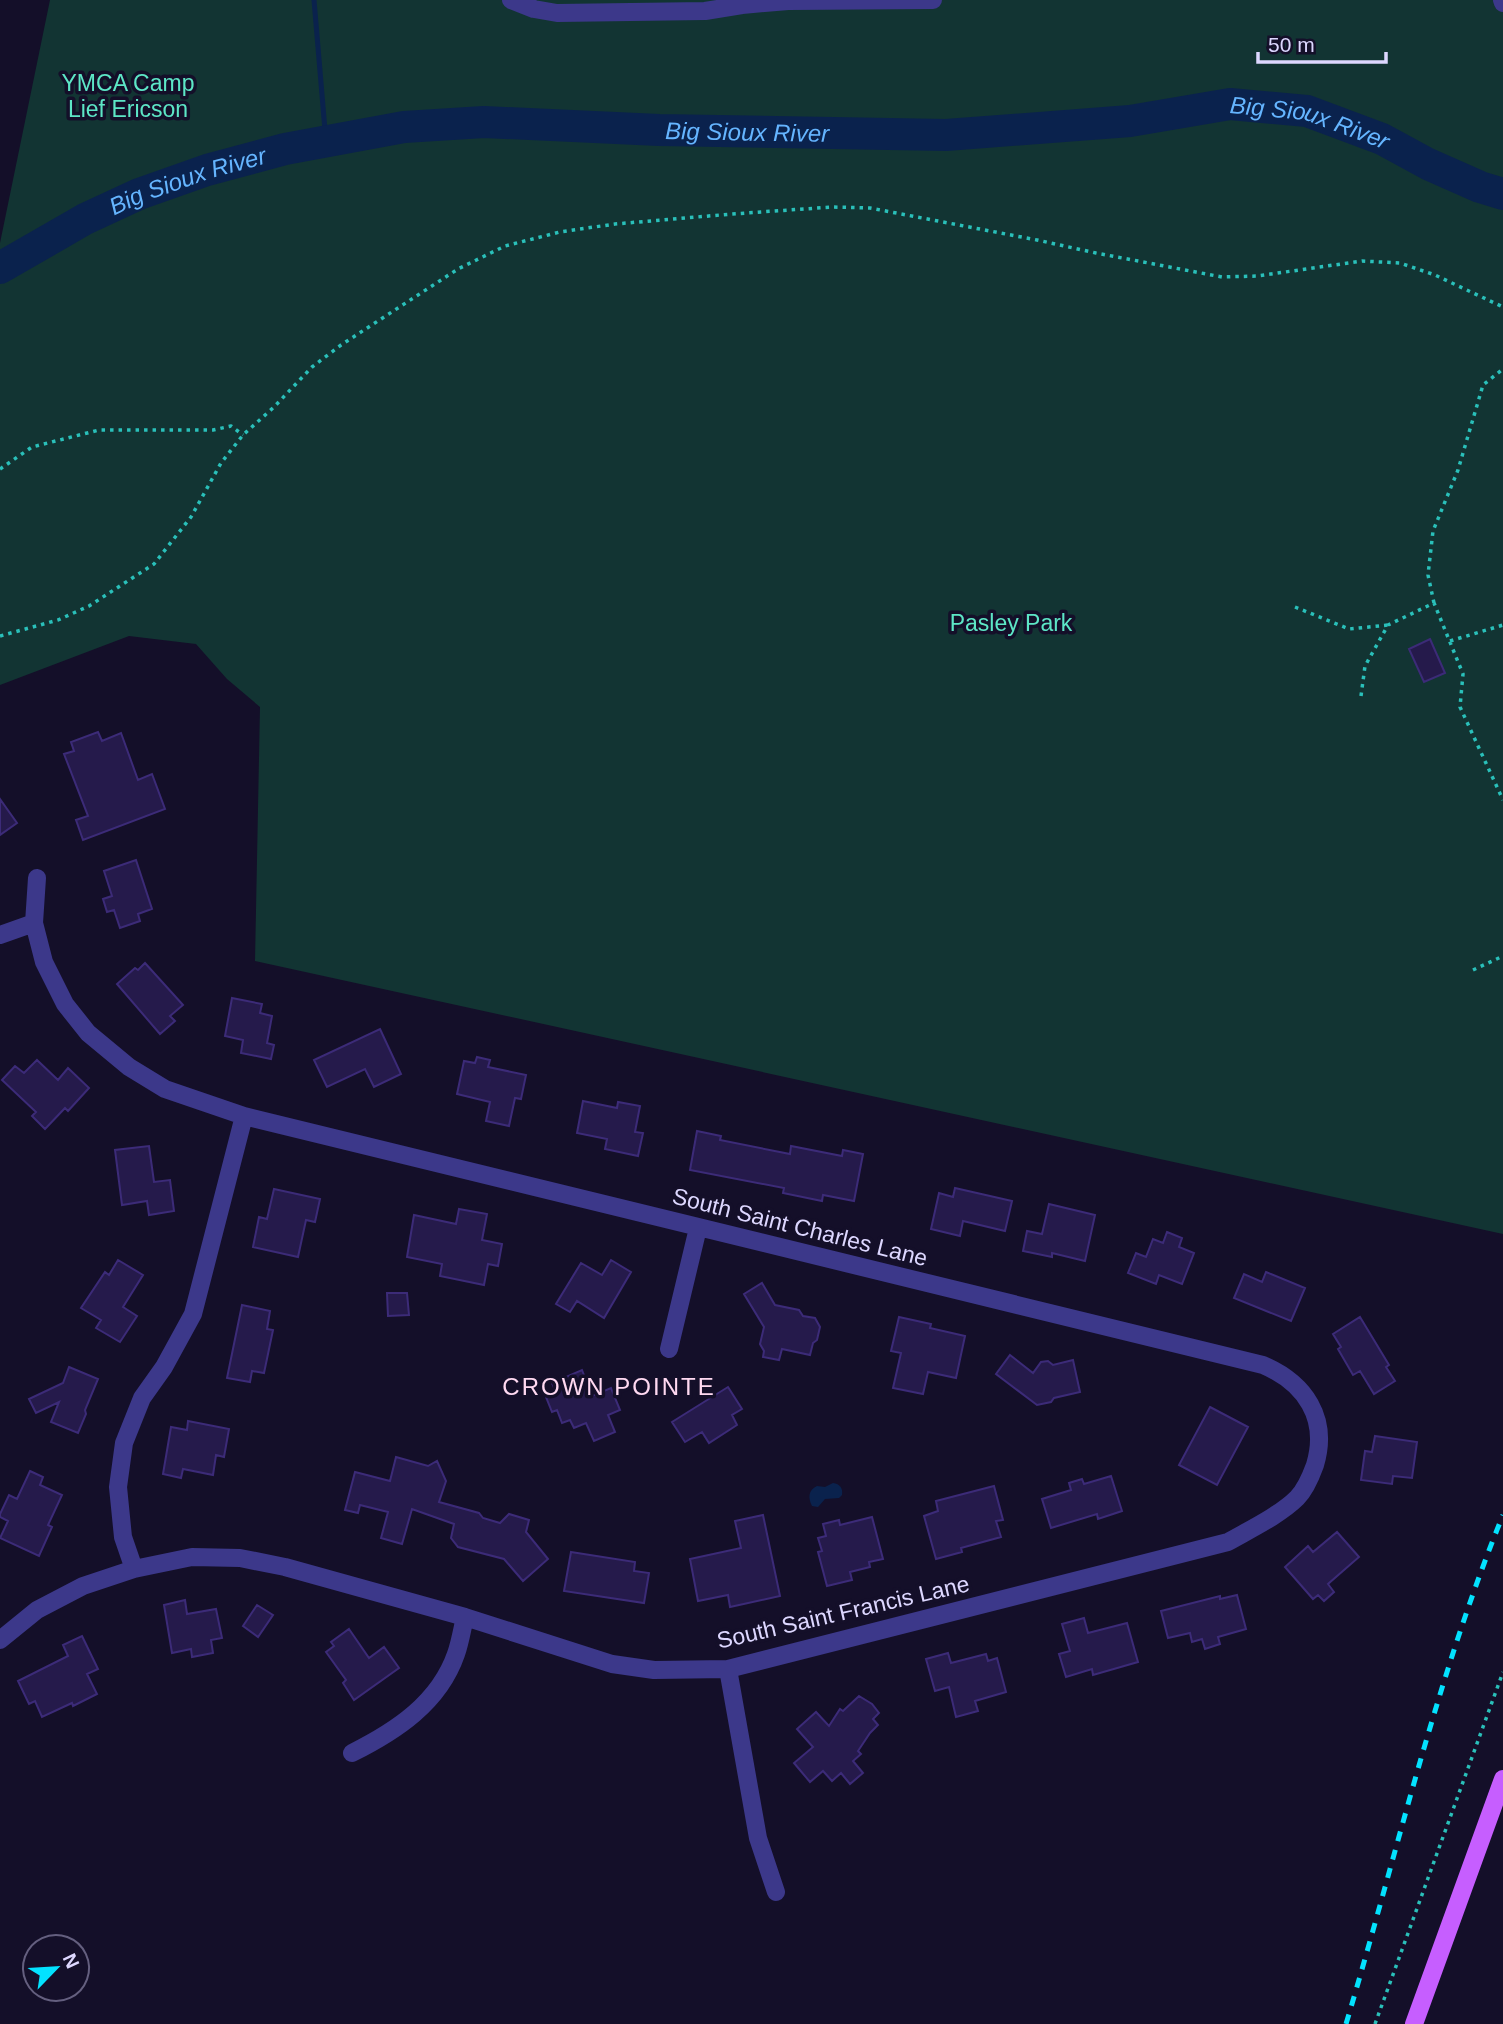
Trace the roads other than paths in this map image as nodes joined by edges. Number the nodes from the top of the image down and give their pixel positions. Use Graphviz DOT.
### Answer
graph roads {
  1 [pos="511,0"];
  2 [pos="933,0"];
  3 [pos="37,878"];
  4 [pos="34,923"];
  5 [pos="0,934"];
  6 [pos="244,1116"];
  7 [pos="698,1228"];
  8 [pos="669,1349"];
  9 [pos="1318,1425"];
  10 [pos="134,1569"];
  11 [pos="465,1617"];
  12 [pos="0,1640"];
  13 [pos="728,1669"];
  14 [pos="352,1753"];
  15 [pos="1503,1779"];
  16 [pos="776,1892"];
  17 [pos="1414,2024"];
  1 -- 2 [label="street"];
  3 -- 4 [label="street, South Saint Charles Lane"];
  4 -- 5 [label="street"];
  4 -- 6 [label="street, South Saint Charles Lane"];
  6 -- 7 [label="street, South Saint Charles Lane"];
  6 -- 10 [label="street"];
  7 -- 8 [label="street"];
  7 -- 9 [label="street, South Saint Charles Lane"];
  9 -- 13 [label="street, South Saint Francis Lane"];
  10 -- 11 [label="street, South Saint Francis Lane"];
  10 -- 12 [label="street, South Saint Francis Lane"];
  11 -- 13 [label="street, South Saint Francis Lane"];
  11 -- 14 [label="street"];
  13 -- 16 [label="street"];
  15 -- 17 [label="main road"];
}
